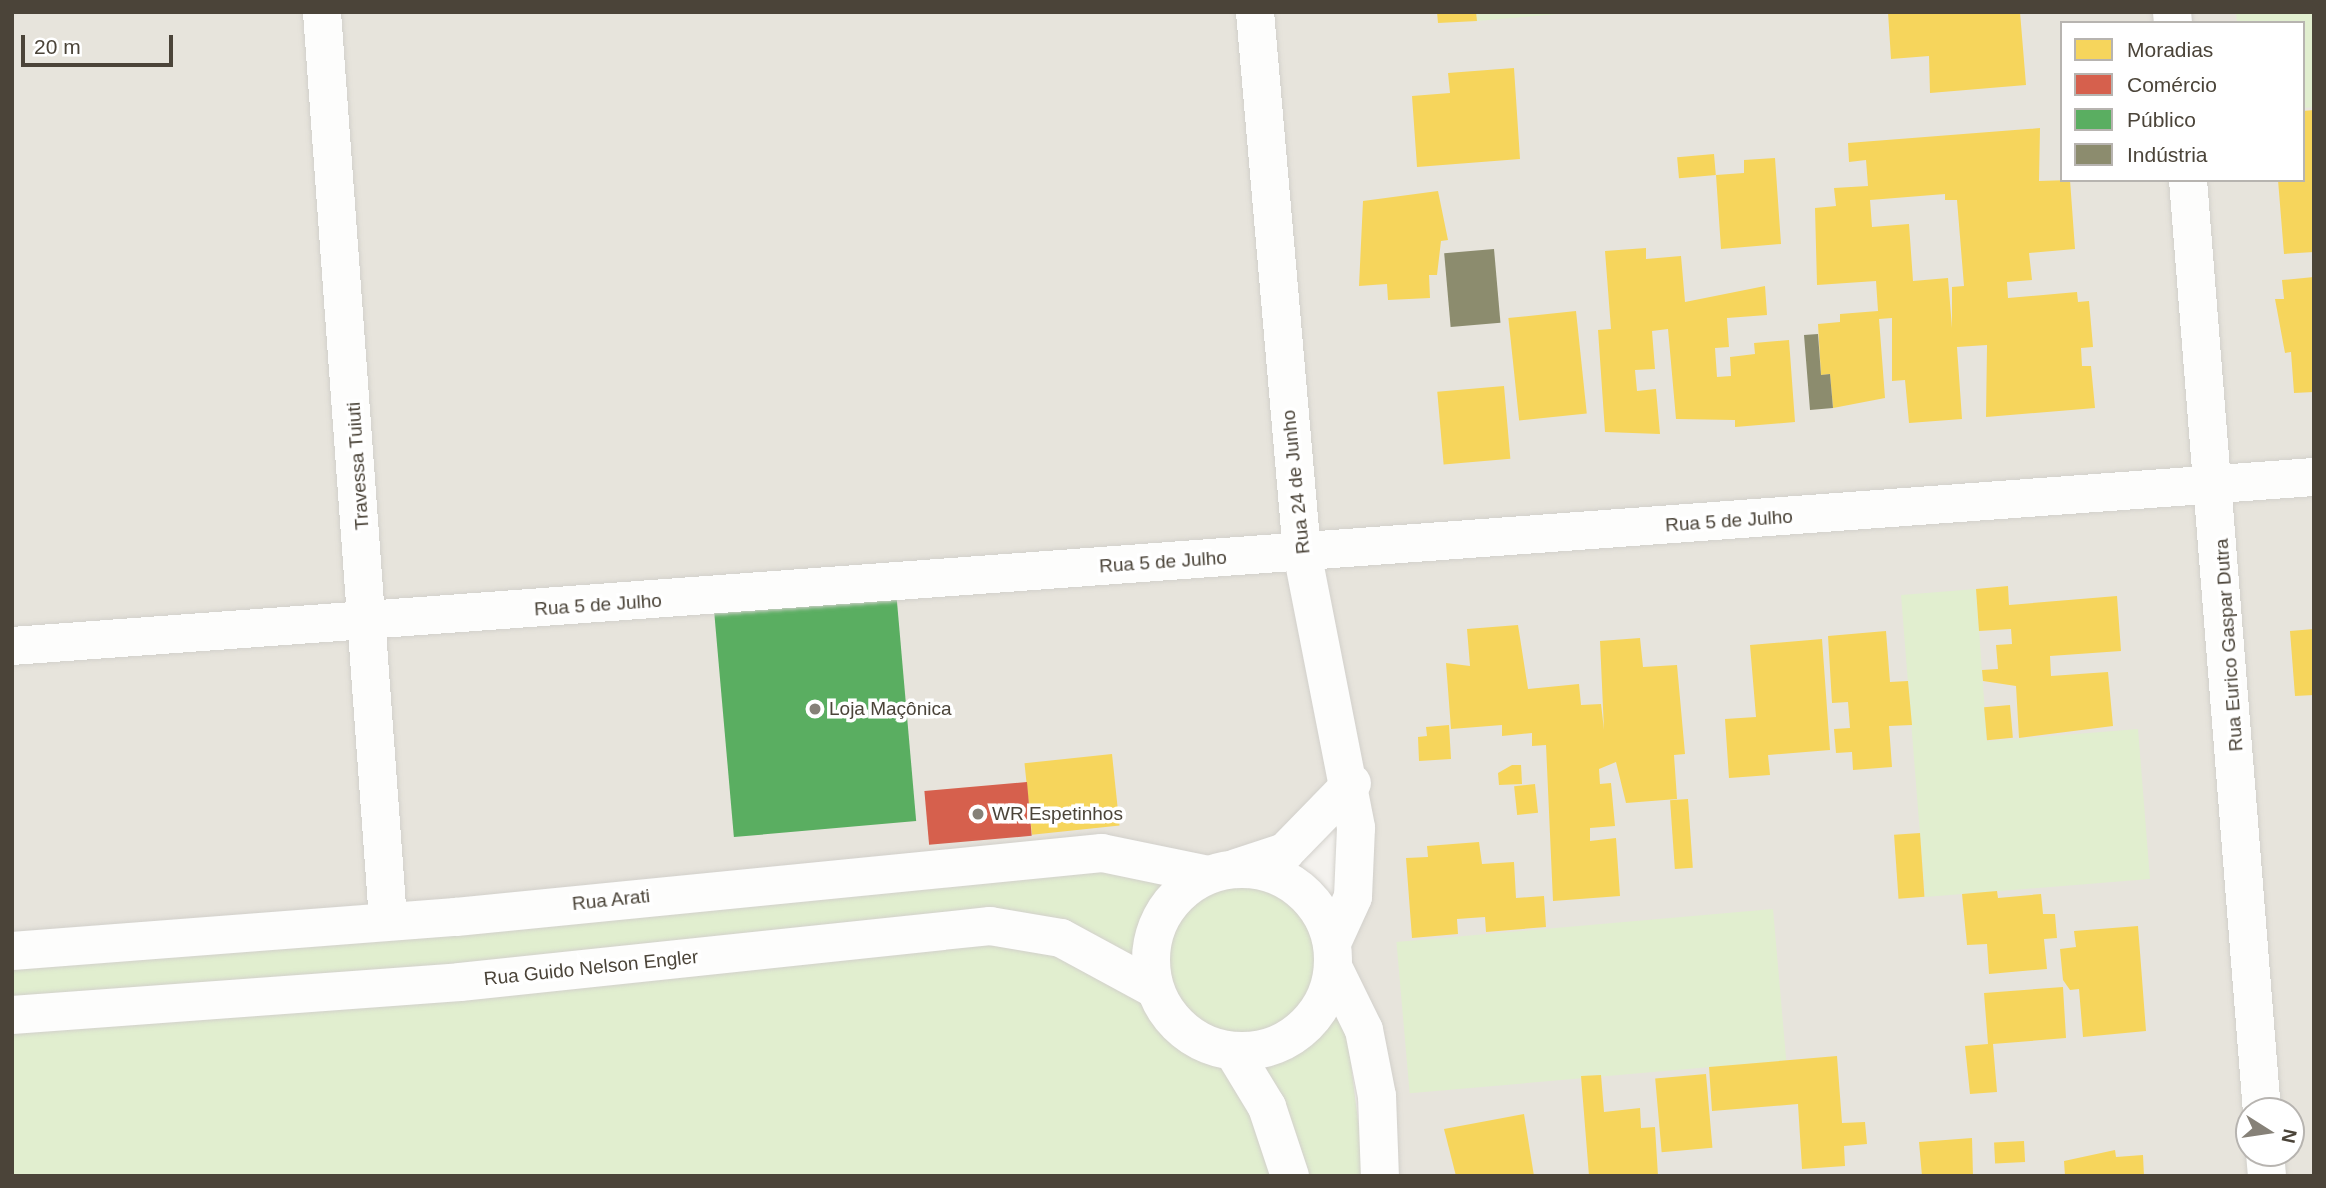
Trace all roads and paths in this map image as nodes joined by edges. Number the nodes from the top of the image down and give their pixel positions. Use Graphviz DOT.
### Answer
graph roads {
  1 [pos="322,12"];
  2 [pos="1255,12"];
  3 [pos="2188,182"];
  4 [pos="2314,477"];
  5 [pos="2217,485"];
  6 [pos="1302,552"];
  7 [pos="370,620"];
  8 [pos="12,646"];
  9 [pos="1352,783"];
  10 [pos="1222,872"];
  11 [pos="388,920"];
  12 [pos="12,951"];
  13 [pos="1332,955"];
  14 [pos="1155,989"];
  15 [pos="12,1015"];
  16 [pos="1233,1051"];
  17 [pos="2261,1097"];
  18 [pos="1290,1176"];
  19 [pos="1380,1176"];
  1 -- 7 [label="street, Travessa Tuiuti"];
  2 -- 6 [label="street, Rua 24 de Junho"];
  3 -- 5 [label="street, Rua Eurico Gaspar Dutra"];
  4 -- 5 [label="street, Rua 5 de Julho"];
  5 -- 6 [label="street, Rua 5 de Julho"];
  5 -- 17 [label="street, Rua Eurico Gaspar Dutra"];
  6 -- 7 [label="street, Rua 5 de Julho"];
  6 -- 9 [label="street, Rua 24 de Junho"];
  7 -- 8 [label="street, Rua 5 de Julho"];
  7 -- 11 [label="street, Travessa Tuiuti"];
  9 -- 10 [label="street"];
  9 -- 13 [label="street, Rua 24 de Junho"];
  10 -- 11 [label="street, Rua Arati"];
  10 -- 13 [label="street"];
  10 -- 14 [label="street"];
  11 -- 12 [label="street, Rua Arati"];
  13 -- 16 [label="street"];
  13 -- 19 [label="street"];
  14 -- 15 [label="street, Rua Guido Nelson Engler"];
  14 -- 16 [label="street"];
  16 -- 18 [label="street"];
}
